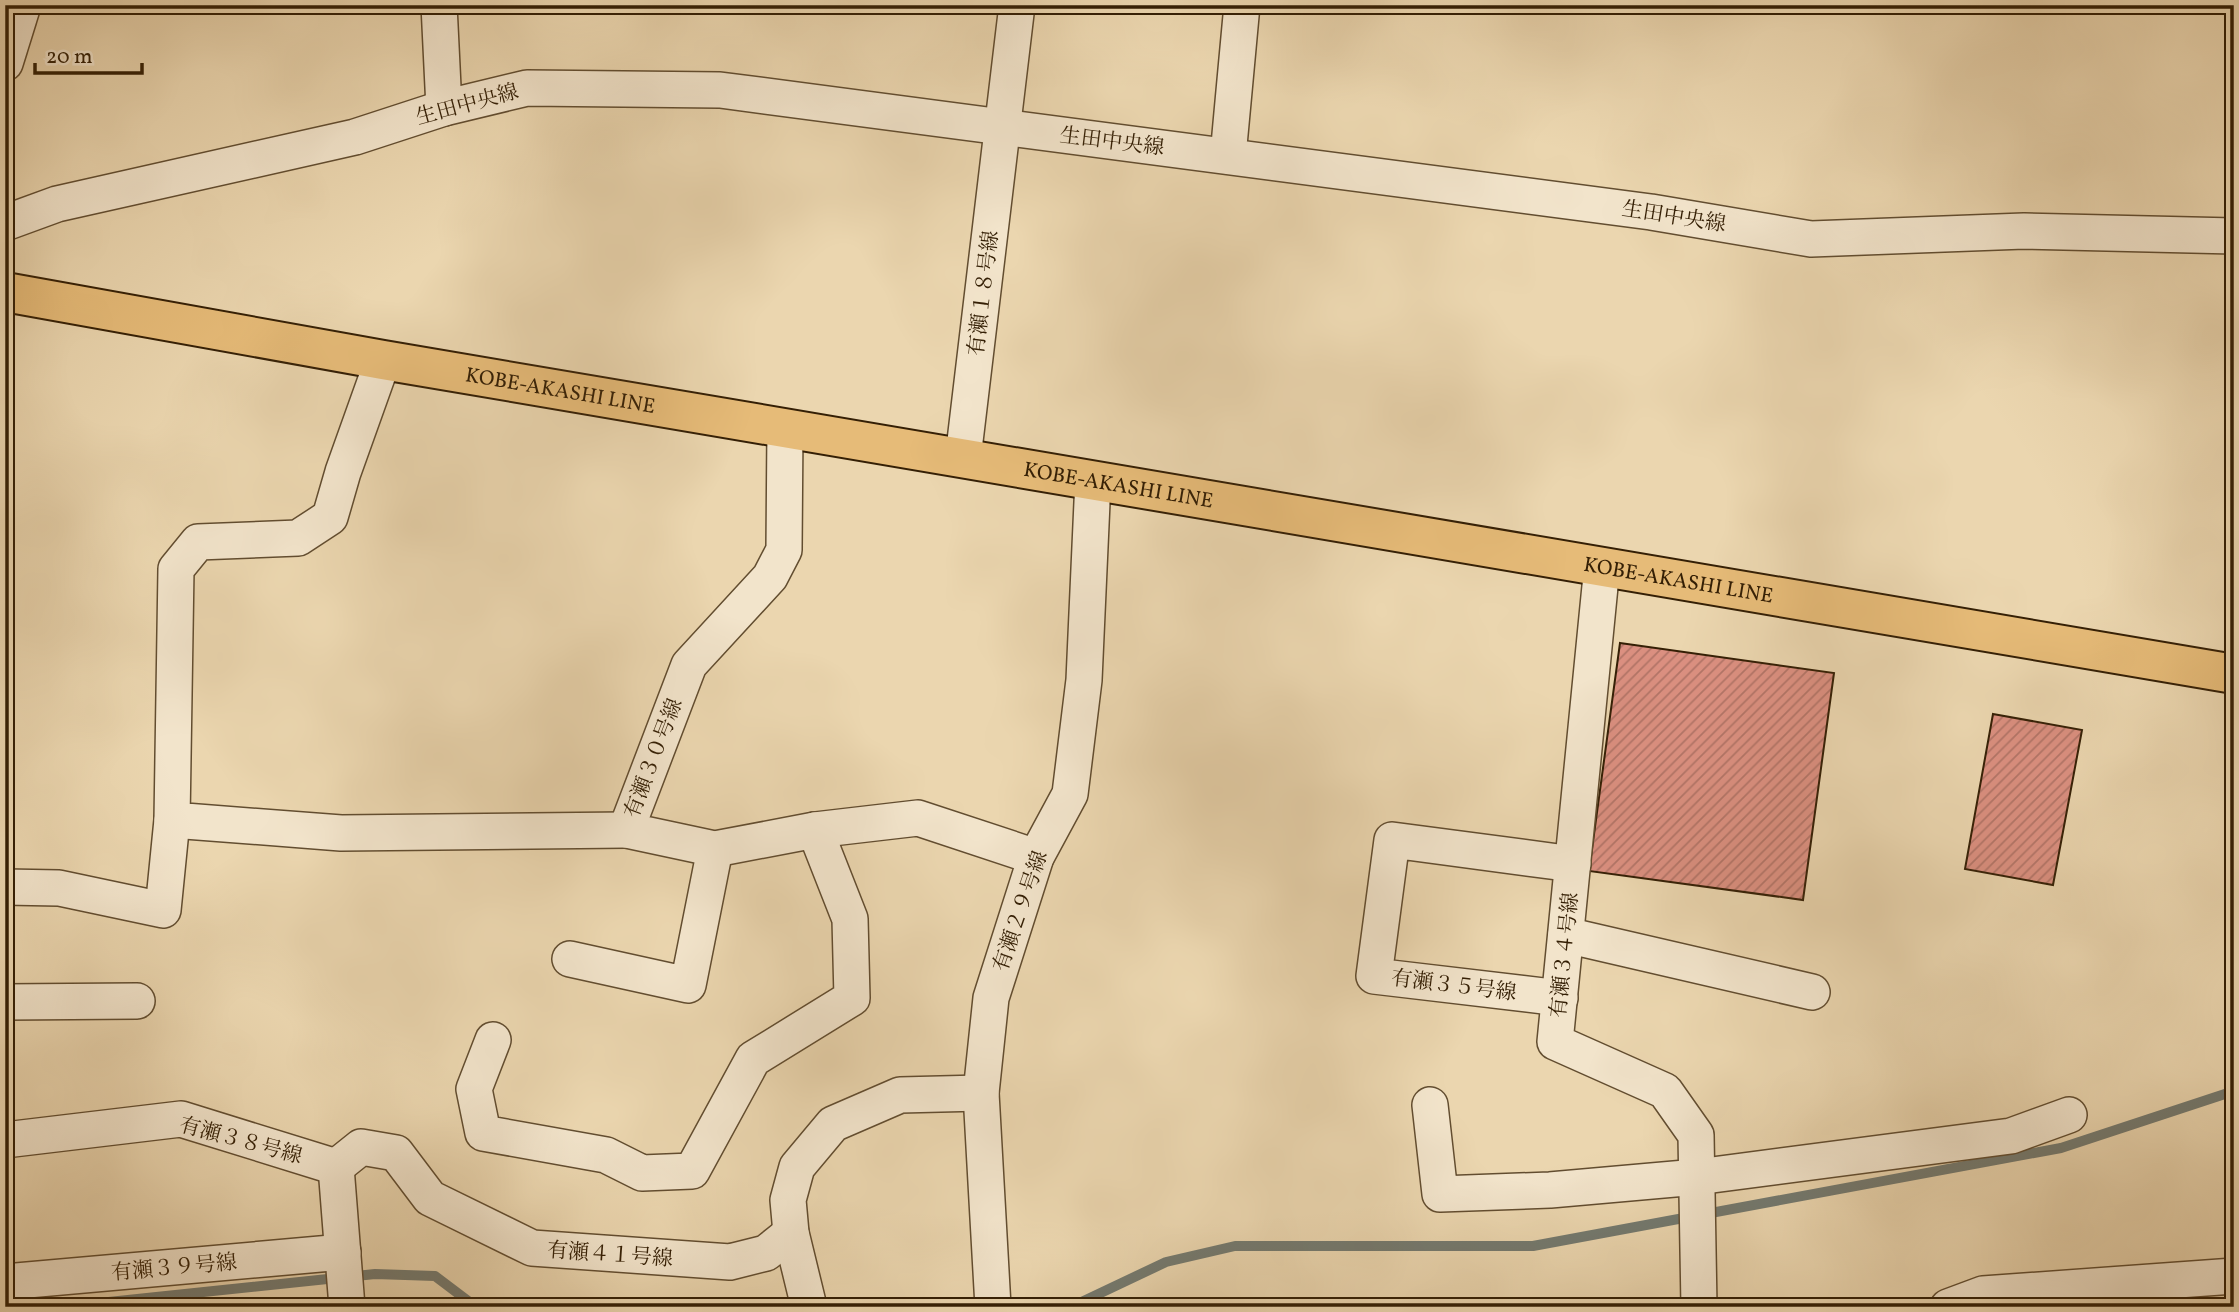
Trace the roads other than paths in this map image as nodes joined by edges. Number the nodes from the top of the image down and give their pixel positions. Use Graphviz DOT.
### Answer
graph roads {
  1 [pos="23,5"];
  2 [pos="439,5"];
  3 [pos="1017,5"];
  4 [pos="1242,5"];
  5 [pos="5,62"];
  6 [pos="444,107"];
  7 [pos="1003,127"];
  8 [pos="1228,156"];
  9 [pos="5,223"];
  10 [pos="2234,236"];
  11 [pos="5,292"];
  12 [pos="383,360"];
  13 [pos="785,428"];
  14 [pos="963,458"];
  15 [pos="1093,480"];
  16 [pos="1602,566"];
  17 [pos="2234,674"];
  18 [pos="172,820"];
  19 [pos="626,830"];
  20 [pos="815,830"];
  21 [pos="715,849"];
  22 [pos="1036,857"];
  23 [pos="1573,864"];
  24 [pos="5,887"];
  25 [pos="1566,935"];
  26 [pos="570,959"];
  27 [pos="1812,992"];
  28 [pos="1560,998"];
  29 [pos="137,1001"];
  30 [pos="5,1002"];
  31 [pos="493,1040"];
  32 [pos="981,1093"];
  33 [pos="1430,1105"];
  34 [pos="2069,1115"];
  35 [pos="5,1140"];
  36 [pos="336,1167"];
  37 [pos="1697,1184"];
  38 [pos="791,1233"];
  39 [pos="343,1253"];
  40 [pos="2234,1276"];
  41 [pos="5,1282"];
  42 [pos="347,1304"];
  43 [pos="809,1307"];
  44 [pos="993,1307"];
  45 [pos="1699,1307"];
  46 [pos="1948,1307"];
  1 -- 5 [label="street"];
  2 -- 6 [label="street"];
  3 -- 7 [label="street, 有瀬１８号線"];
  4 -- 8 [label="street"];
  6 -- 7 [label="street, 生田中央線"];
  6 -- 9 [label="street, 生田中央線"];
  7 -- 8 [label="street, 生田中央線"];
  7 -- 14 [label="street, 有瀬１８号線"];
  8 -- 10 [label="street, 生田中央線"];
  11 -- 12 [label="main road, KOBE-AKASHI LINE"];
  12 -- 13 [label="main road, KOBE-AKASHI LINE"];
  12 -- 18 [label="street"];
  13 -- 14 [label="main road, KOBE-AKASHI LINE"];
  13 -- 19 [label="street, 有瀬３０号線"];
  14 -- 15 [label="main road, KOBE-AKASHI LINE"];
  15 -- 16 [label="main road, KOBE-AKASHI LINE"];
  15 -- 22 [label="street, 有瀬２９号線"];
  16 -- 17 [label="main road, KOBE-AKASHI LINE"];
  16 -- 23 [label="street, 有瀬３４号線"];
  18 -- 19 [label="street"];
  18 -- 24 [label="street"];
  19 -- 21 [label="street, 有瀬３０号線"];
  20 -- 21 [label="street, 有瀬３０号線"];
  20 -- 22 [label="street, 有瀬３０号線"];
  20 -- 31 [label="street"];
  21 -- 26 [label="street"];
  22 -- 32 [label="street, 有瀬２９号線"];
  23 -- 25 [label="street, 有瀬３４号線"];
  23 -- 28 [label="street, 有瀬３５号線"];
  25 -- 27 [label="street"];
  25 -- 28 [label="street, 有瀬３４号線"];
  28 -- 37 [label="street, 有瀬３４号線"];
  29 -- 30 [label="street"];
  32 -- 38 [label="street"];
  32 -- 44 [label="street, 有瀬２９号線"];
  33 -- 37 [label="street"];
  34 -- 37 [label="street"];
  35 -- 36 [label="street, 有瀬３８号線"];
  36 -- 38 [label="street, 有瀬４１号線"];
  36 -- 39 [label="street"];
  37 -- 45 [label="street, 有瀬３４号線"];
  38 -- 43 [label="street"];
  39 -- 41 [label="street, 有瀬３９号線"];
  39 -- 42 [label="street"];
  40 -- 46 [label="street"];
}
